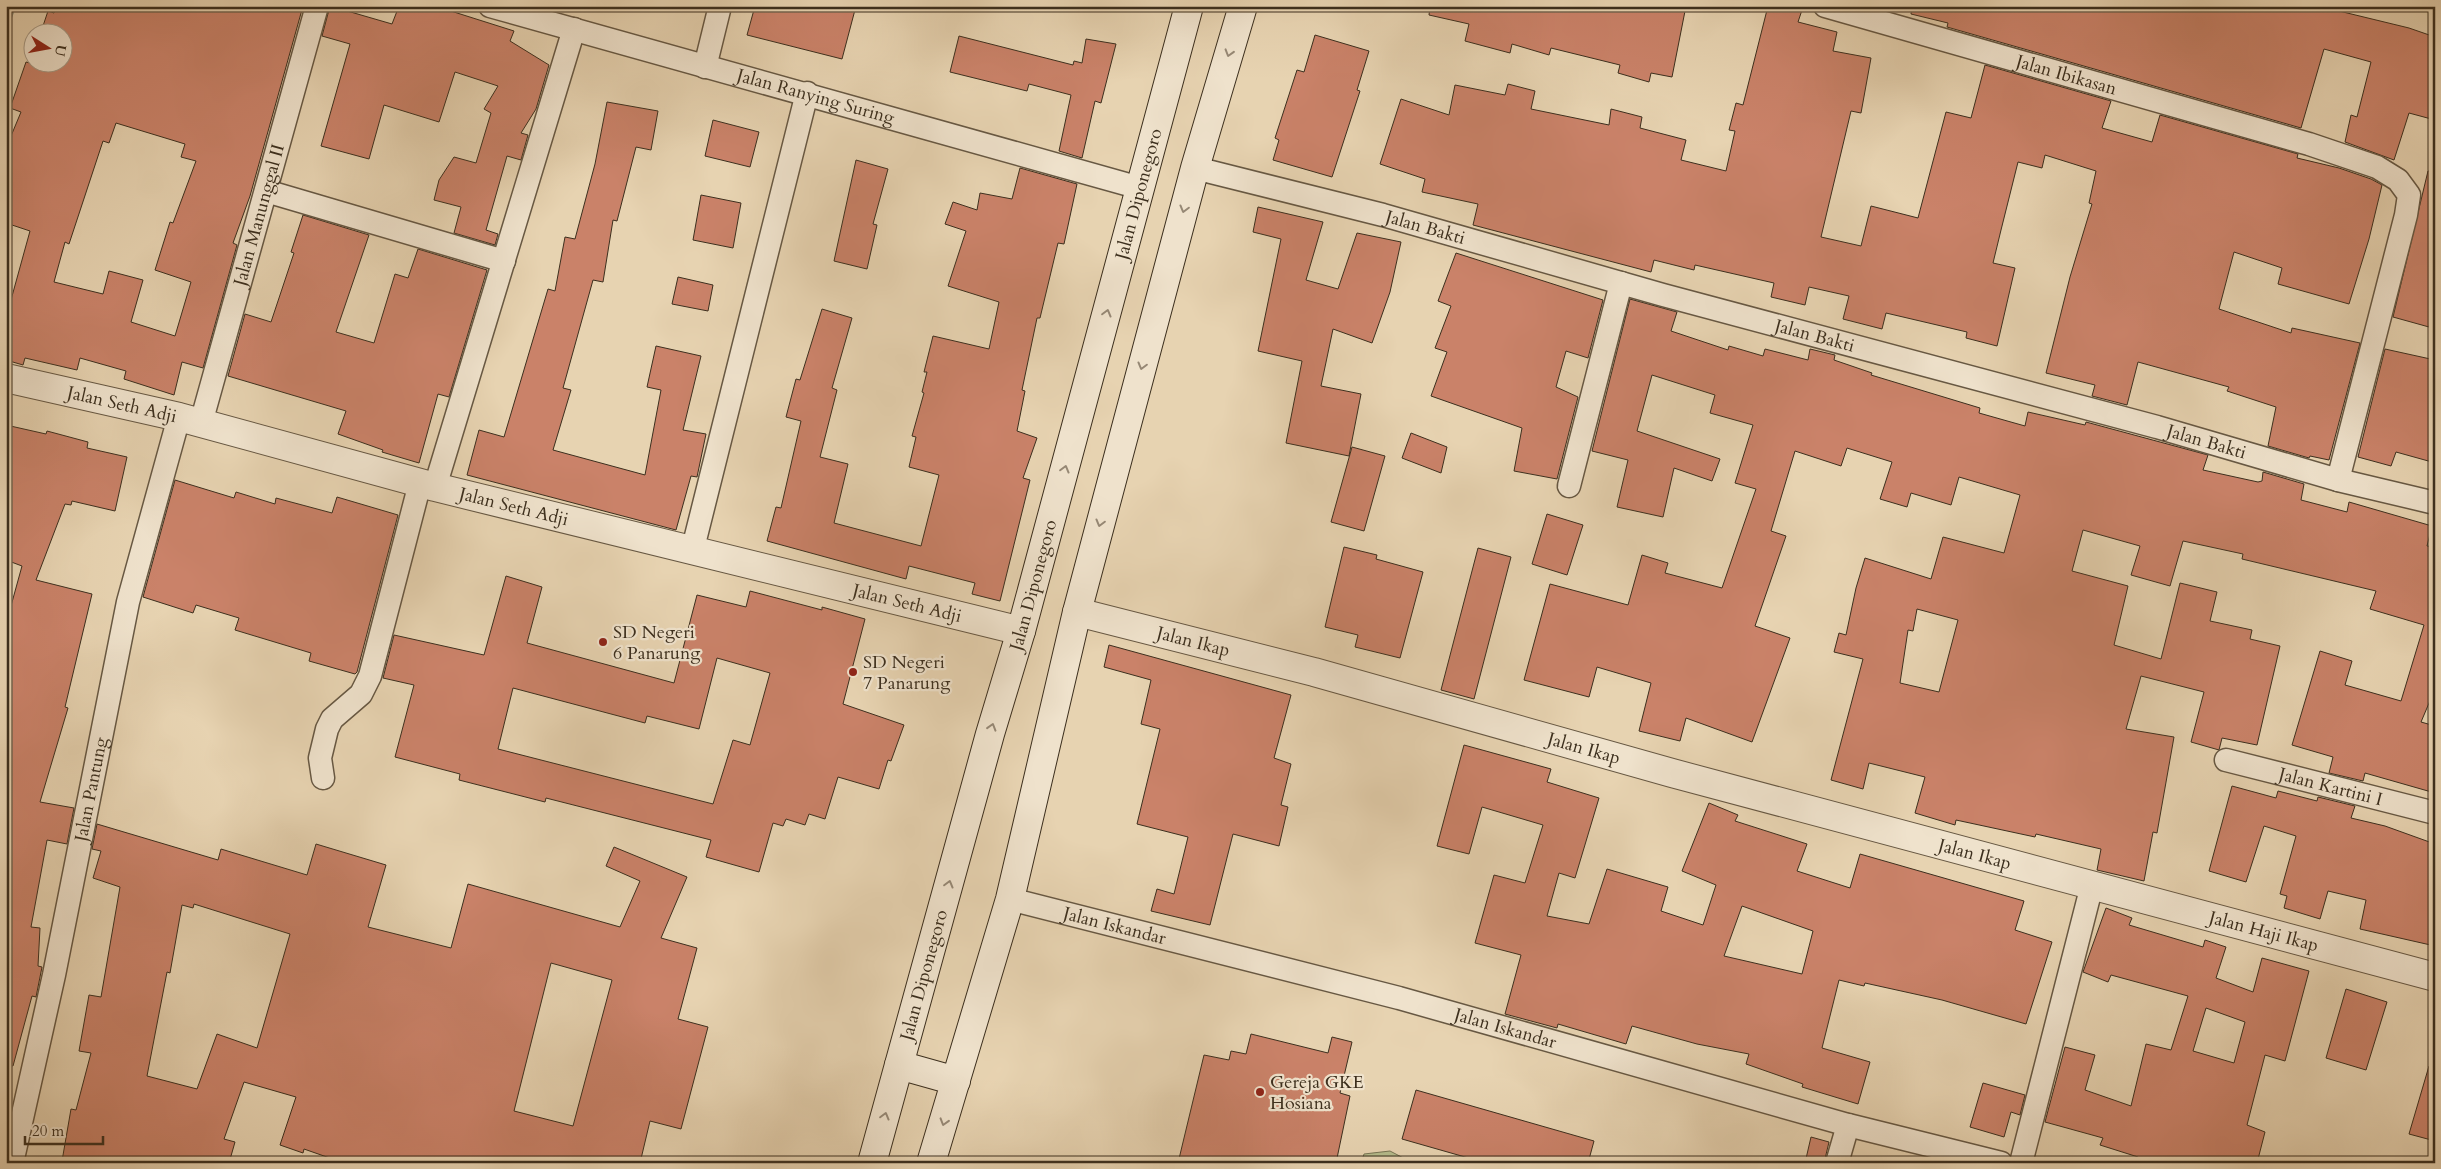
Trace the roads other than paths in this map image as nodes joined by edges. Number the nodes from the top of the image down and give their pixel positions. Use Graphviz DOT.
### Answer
graph roads {
  1 [pos="317,6"];
  2 [pos="490,6"];
  3 [pos="720,6"];
  4 [pos="1189,6"];
  5 [pos="1243,6"];
  6 [pos="1824,6"];
  7 [pos="574,29"];
  8 [pos="705,67"];
  9 [pos="807,93"];
  10 [pos="1195,168"];
  11 [pos="1140,188"];
  12 [pos="266,191"];
  13 [pos="504,262"];
  14 [pos="1621,283"];
  15 [pos="6,378"];
  16 [pos="190,420"];
  17 [pos="2338,480"];
  18 [pos="427,485"];
  19 [pos="1569,486"];
  20 [pos="2435,504"];
  21 [pos="692,552"];
  22 [pos="1077,612"];
  23 [pos="1021,631"];
  24 [pos="2226,760"];
  25 [pos="323,778"];
  26 [pos="2435,813"];
  27 [pos="2092,885"];
  28 [pos="1010,899"];
  29 [pos="2435,977"];
  30 [pos="899,1066"];
  31 [pos="956,1081"];
  32 [pos="1848,1125"];
  33 [pos="12,1163"];
  34 [pos="872,1163"];
  35 [pos="931,1163"];
  36 [pos="1837,1163"];
  37 [pos="2001,1163"];
  38 [pos="2021,1163"];
  1 -- 12 [label="street, Jalan Manunggal II"];
  2 -- 7 [label="street, Jalan Ranying Suring"];
  3 -- 8 [label="street"];
  4 -- 11 [label="main road, Jalan Diponegoro"];
  5 -- 10 [label="main road, one-way"];
  6 -- 17 [label="street, Jalan Ibikasan"];
  7 -- 8 [label="street, Jalan Ranying Suring"];
  7 -- 13 [label="street"];
  8 -- 9 [label="street, Jalan Ranying Suring"];
  9 -- 11 [label="street, Jalan Ranying Suring"];
  9 -- 21 [label="street"];
  10 -- 14 [label="street, Jalan Bakti"];
  10 -- 22 [label="main road, one-way"];
  23 -- 11 [label="main road, Jalan Diponegoro, one-way"];
  12 -- 13 [label="street"];
  12 -- 16 [label="street, Jalan Manunggal II"];
  13 -- 18 [label="street"];
  14 -- 17 [label="street, Jalan Bakti"];
  14 -- 19 [label="street"];
  15 -- 16 [label="main road, Jalan Seth Adji"];
  16 -- 18 [label="main road, Jalan Seth Adji"];
  16 -- 33 [label="street, Jalan Pantung"];
  17 -- 20 [label="street, Jalan Bakti"];
  18 -- 21 [label="main road, Jalan Seth Adji"];
  18 -- 25 [label="street"];
  21 -- 23 [label="main road, Jalan Seth Adji"];
  22 -- 27 [label="main road, Jalan Ikap"];
  22 -- 28 [label="main road"];
  30 -- 23 [label="main road, Jalan Diponegoro, one-way"];
  24 -- 26 [label="street, Jalan Kartini I"];
  27 -- 29 [label="main road, Jalan Haji Ikap"];
  27 -- 38 [label="street"];
  28 -- 31 [label="main road"];
  28 -- 32 [label="street, Jalan Iskandar"];
  30 -- 31 [label="main road"];
  34 -- 30 [label="main road, Jalan Diponegoro, one-way"];
  31 -- 35 [label="main road, one-way"];
  32 -- 36 [label="street"];
  32 -- 37 [label="street, Jalan Iskandar"];
}
